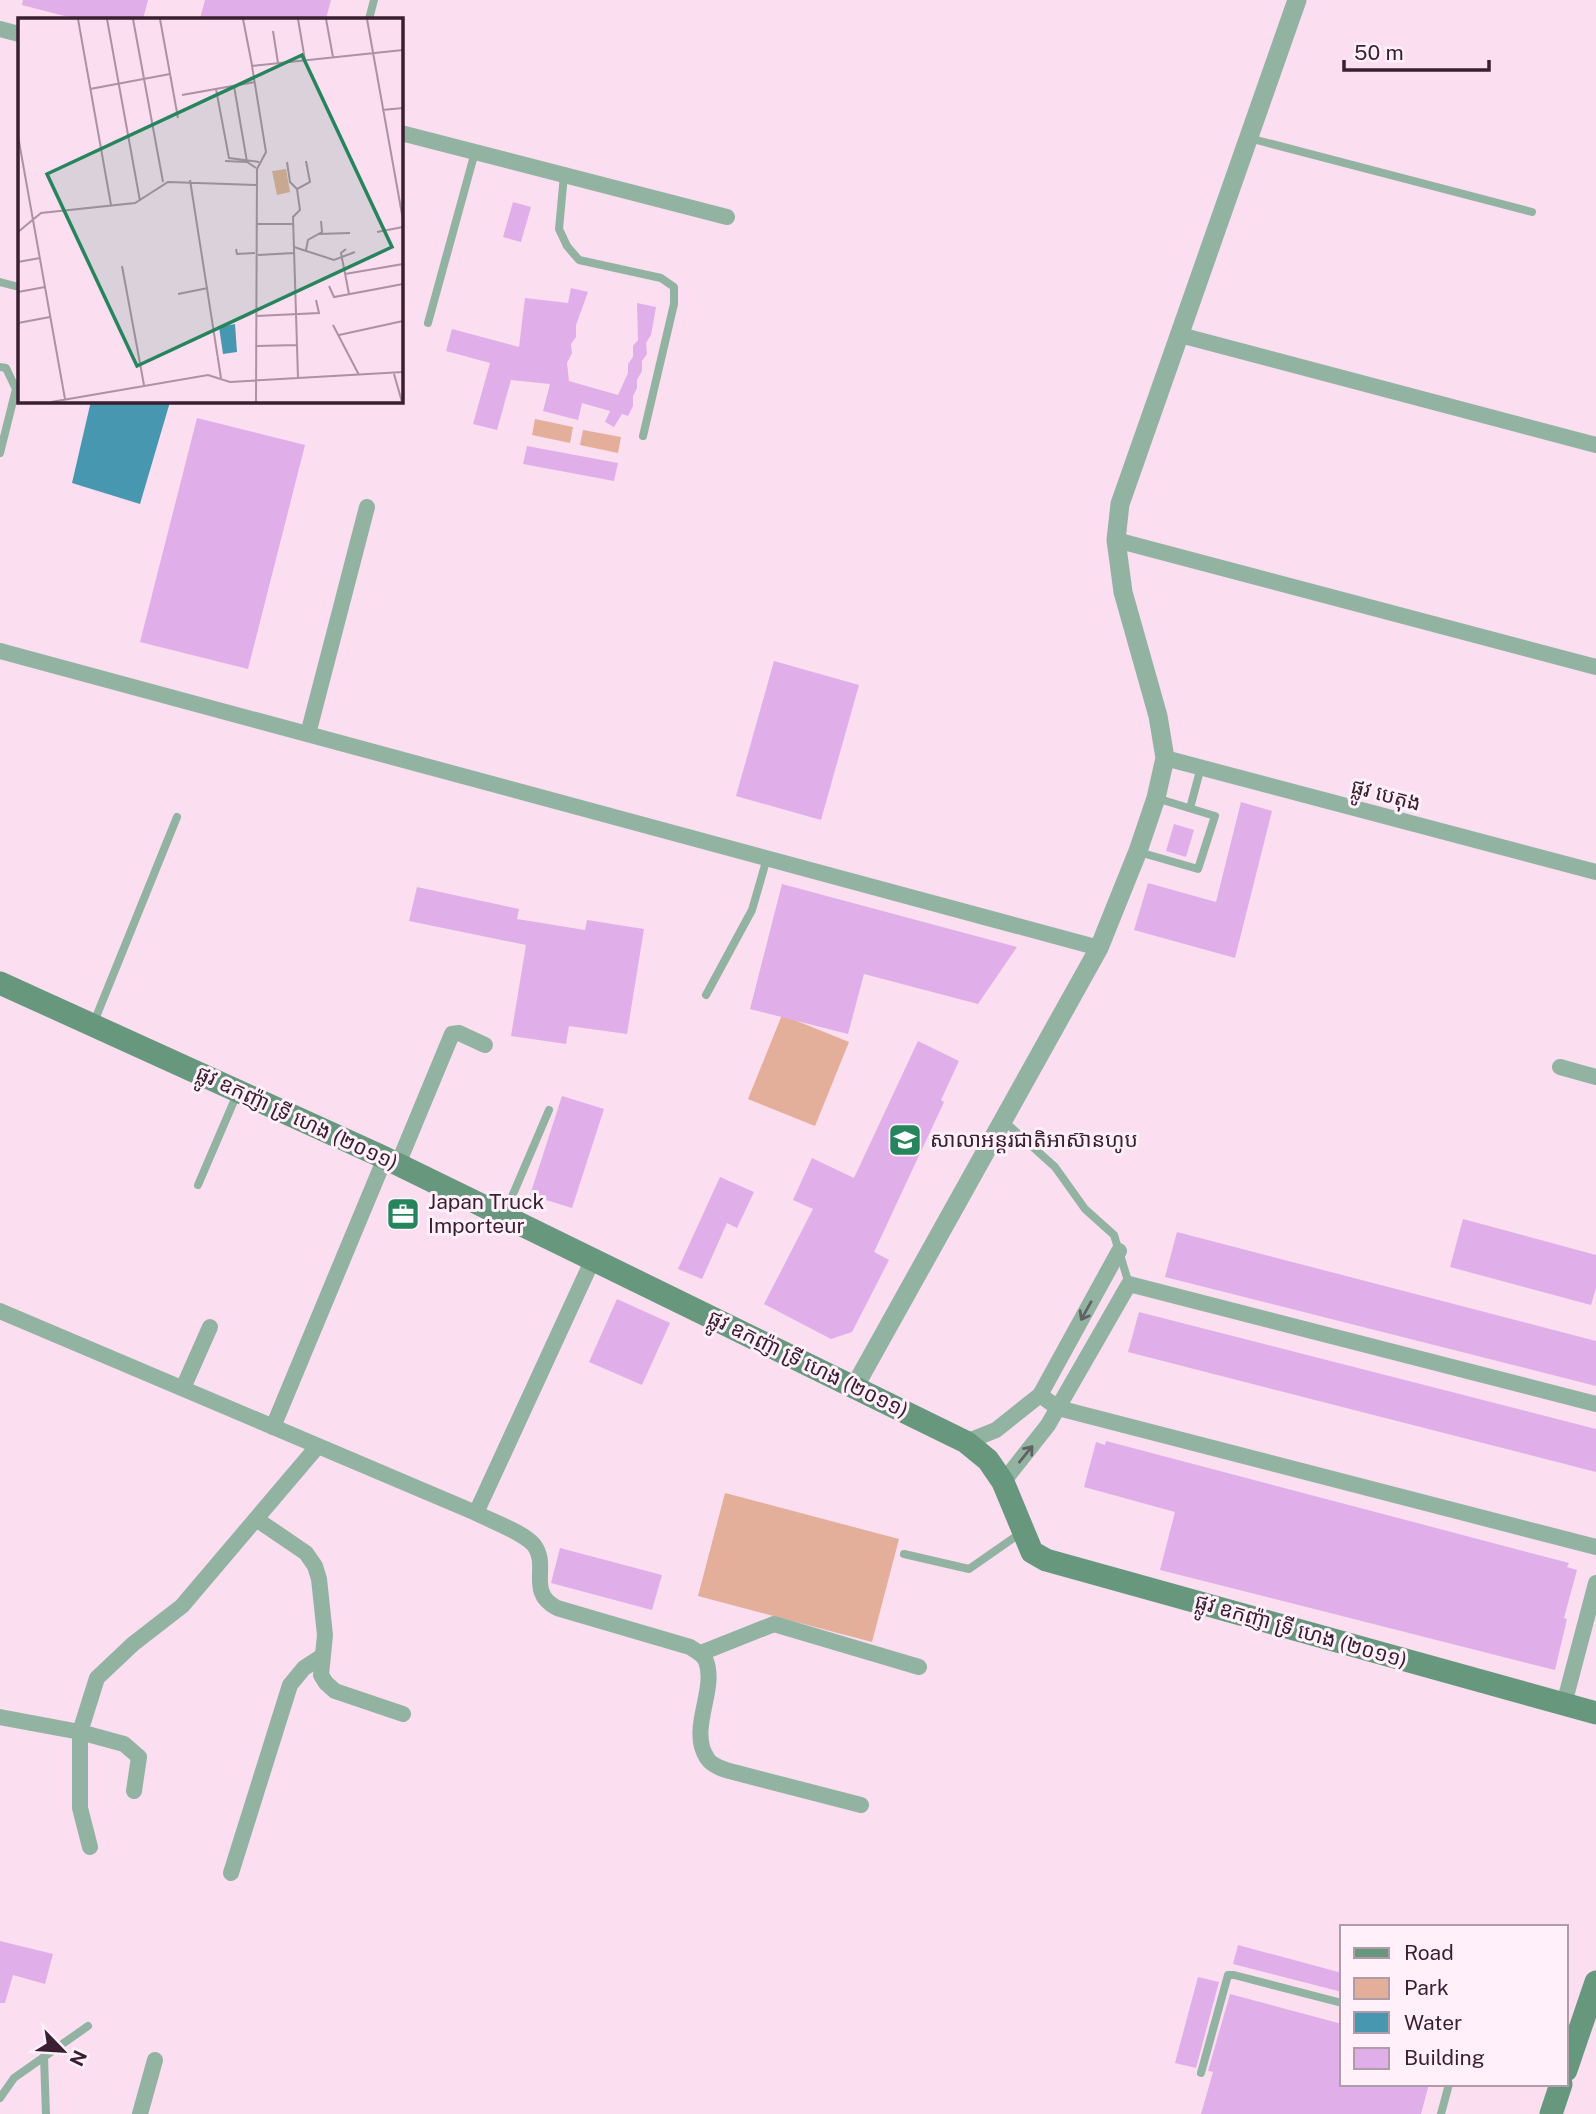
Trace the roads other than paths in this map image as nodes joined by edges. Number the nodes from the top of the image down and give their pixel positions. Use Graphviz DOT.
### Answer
graph roads {
  1 [pos="374,0"];
  2 [pos="1297,0"];
  3 [pos="369,18"];
  4 [pos="0,29"];
  5 [pos="18,34"];
  6 [pos="402,133"];
  7 [pos="1249,138"];
  8 [pos="475,152"];
  9 [pos="564,175"];
  10 [pos="1532,212"];
  11 [pos="727,217"];
  12 [pos="0,282"];
  13 [pos="18,287"];
  14 [pos="428,323"];
  15 [pos="1180,335"];
  16 [pos="0,367"];
  17 [pos="643,436"];
  18 [pos="1596,445"];
  19 [pos="0,453"];
  20 [pos="367,507"];
  21 [pos="1116,540"];
  22 [pos="0,651"];
  23 [pos="1596,667"];
  24 [pos="308,734"];
  25 [pos="1165,758"];
  26 [pos="1201,767"];
  27 [pos="1156,798"];
  28 [pos="1190,808"];
  29 [pos="177,817"];
  30 [pos="1138,851"];
  31 [pos="767,858"];
  32 [pos="1596,872"];
  33 [pos="1099,948"];
  34 [pos="0,983"];
  35 [pos="706,995"];
  36 [pos="93,1025"];
  37 [pos="485,1045"];
  38 [pos="1560,1068"];
  39 [pos="1596,1077"];
  40 [pos="238,1091"];
  41 [pos="549,1110"];
  42 [pos="1003,1120"];
  43 [pos="392,1161"];
  44 [pos="198,1185"];
  45 [pos="503,1215"];
  46 [pos="1119,1251"];
  47 [pos="593,1259"];
  48 [pos="1129,1284"];
  49 [pos="0,1311"];
  50 [pos="210,1326"];
  51 [pos="855,1386"];
  52 [pos="183,1388"];
  53 [pos="1040,1395"];
  54 [pos="1596,1404"];
  55 [pos="1058,1408"];
  56 [pos="273,1427"];
  57 [pos="966,1442"];
  58 [pos="317,1447"];
  59 [pos="1003,1482"];
  60 [pos="476,1513"];
  61 [pos="257,1519"];
  62 [pos="1022,1532"];
  63 [pos="1596,1547"];
  64 [pos="904,1554"];
  65 [pos="1596,1583"];
  66 [pos="701,1653"];
  67 [pos="321,1657"];
  68 [pos="919,1667"];
  69 [pos="1564,1704"];
  70 [pos="1596,1713"];
  71 [pos="403,1714"];
  72 [pos="0,1717"];
  73 [pos="80,1732"];
  74 [pos="134,1791"];
  75 [pos="861,1805"];
  76 [pos="90,1847"];
  77 [pos="230,1873"];
  78 [pos="1596,1982"];
  79 [pos="1340,2002"];
  80 [pos="88,2026"];
  81 [pos="44,2057"];
  82 [pos="155,2060"];
  83 [pos="1568,2060"];
  84 [pos="1201,2073"];
  85 [pos="1448,2086"];
  86 [pos="1560,2086"];
  87 [pos="0,2098"];
  88 [pos="47,2114"];
  89 [pos="140,2114"];
  90 [pos="1441,2114"];
  91 [pos="1551,2114"];
  1 -- 3 [label="lane"];
  2 -- 7 [label="street"];
  4 -- 5 [label="street"];
  6 -- 8 [label="street"];
  7 -- 10 [label="lane"];
  7 -- 15 [label="street"];
  8 -- 9 [label="street"];
  8 -- 14 [label="lane"];
  9 -- 11 [label="street"];
  9 -- 17 [label="lane"];
  12 -- 13 [label="lane"];
  15 -- 18 [label="street"];
  15 -- 21 [label="street"];
  16 -- 19 [label="lane"];
  20 -- 24 [label="street"];
  21 -- 23 [label="street"];
  21 -- 25 [label="street"];
  22 -- 24 [label="street"];
  24 -- 31 [label="street"];
  25 -- 26 [label="street, ផ្លូវ បេតុង"];
  25 -- 27 [label="street"];
  26 -- 28 [label="lane"];
  26 -- 32 [label="street, ផ្លូវ បេតុង"];
  27 -- 28 [label="lane"];
  27 -- 30 [label="street"];
  28 -- 30 [label="lane"];
  29 -- 36 [label="lane"];
  30 -- 33 [label="street"];
  31 -- 33 [label="street"];
  31 -- 35 [label="lane"];
  33 -- 42 [label="street"];
  34 -- 36 [label="main road, ផ្លូវ ឧកញ៉ា ទ្រី ហេង (២០១១)"];
  36 -- 40 [label="main road, ផ្លូវ ឧកញ៉ា ទ្រី ហេង (២០១១)"];
  37 -- 43 [label="street"];
  38 -- 39 [label="street"];
  40 -- 43 [label="main road, ផ្លូវ ឧកញ៉ា ទ្រី ហេង (២០១១)"];
  40 -- 44 [label="lane"];
  41 -- 45 [label="lane"];
  42 -- 46 [label="lane"];
  42 -- 51 [label="street"];
  43 -- 45 [label="main road, ផ្លូវ ឧកញ៉ា ទ្រី ហេង (២០១១)"];
  43 -- 56 [label="street"];
  45 -- 47 [label="main road, ផ្លូវ ឧកញ៉ា ទ្រី ហេង (២០១១)"];
  46 -- 48 [label="lane"];
  46 -- 53 [label="street, one-way"];
  47 -- 51 [label="main road, ផ្លូវ ឧកញ៉ា ទ្រី ហេង (២០១១)"];
  47 -- 60 [label="street"];
  48 -- 54 [label="street"];
  48 -- 55 [label="street"];
  49 -- 52 [label="street"];
  50 -- 52 [label="street"];
  51 -- 57 [label="main road, ផ្លូវ ឧកញ៉ា ទ្រី ហេង (២០១១)"];
  52 -- 56 [label="street"];
  53 -- 55 [label="street"];
  53 -- 57 [label="street"];
  59 -- 55 [label="street, one-way"];
  55 -- 63 [label="street"];
  56 -- 58 [label="street"];
  57 -- 59 [label="main road, ផ្លូវ ឧកញ៉ា ទ្រី ហេង (២០១១)"];
  58 -- 60 [label="street"];
  58 -- 61 [label="street"];
  59 -- 62 [label="main road, ផ្លូវ ឧកញ៉ា ទ្រី ហេង (២០១១)"];
  60 -- 66 [label="street"];
  61 -- 67 [label="street"];
  61 -- 73 [label="street"];
  62 -- 64 [label="lane"];
  62 -- 69 [label="main road, ផ្លូវ ឧកញ៉ា ទ្រី ហេង (២០១១)"];
  65 -- 69 [label="street"];
  66 -- 68 [label="street"];
  66 -- 75 [label="street"];
  67 -- 71 [label="street"];
  67 -- 77 [label="street"];
  69 -- 70 [label="main road, ផ្លូវ ឧកញ៉ា ទ្រី ហេង (២០១១)"];
  72 -- 73 [label="street"];
  73 -- 74 [label="street"];
  73 -- 76 [label="street"];
  78 -- 83 [label="main road"];
  79 -- 84 [label="lane"];
  80 -- 81 [label="lane"];
  81 -- 87 [label="lane"];
  81 -- 88 [label="lane"];
  82 -- 89 [label="street"];
  85 -- 90 [label="lane"];
  86 -- 91 [label="main road"];
}
